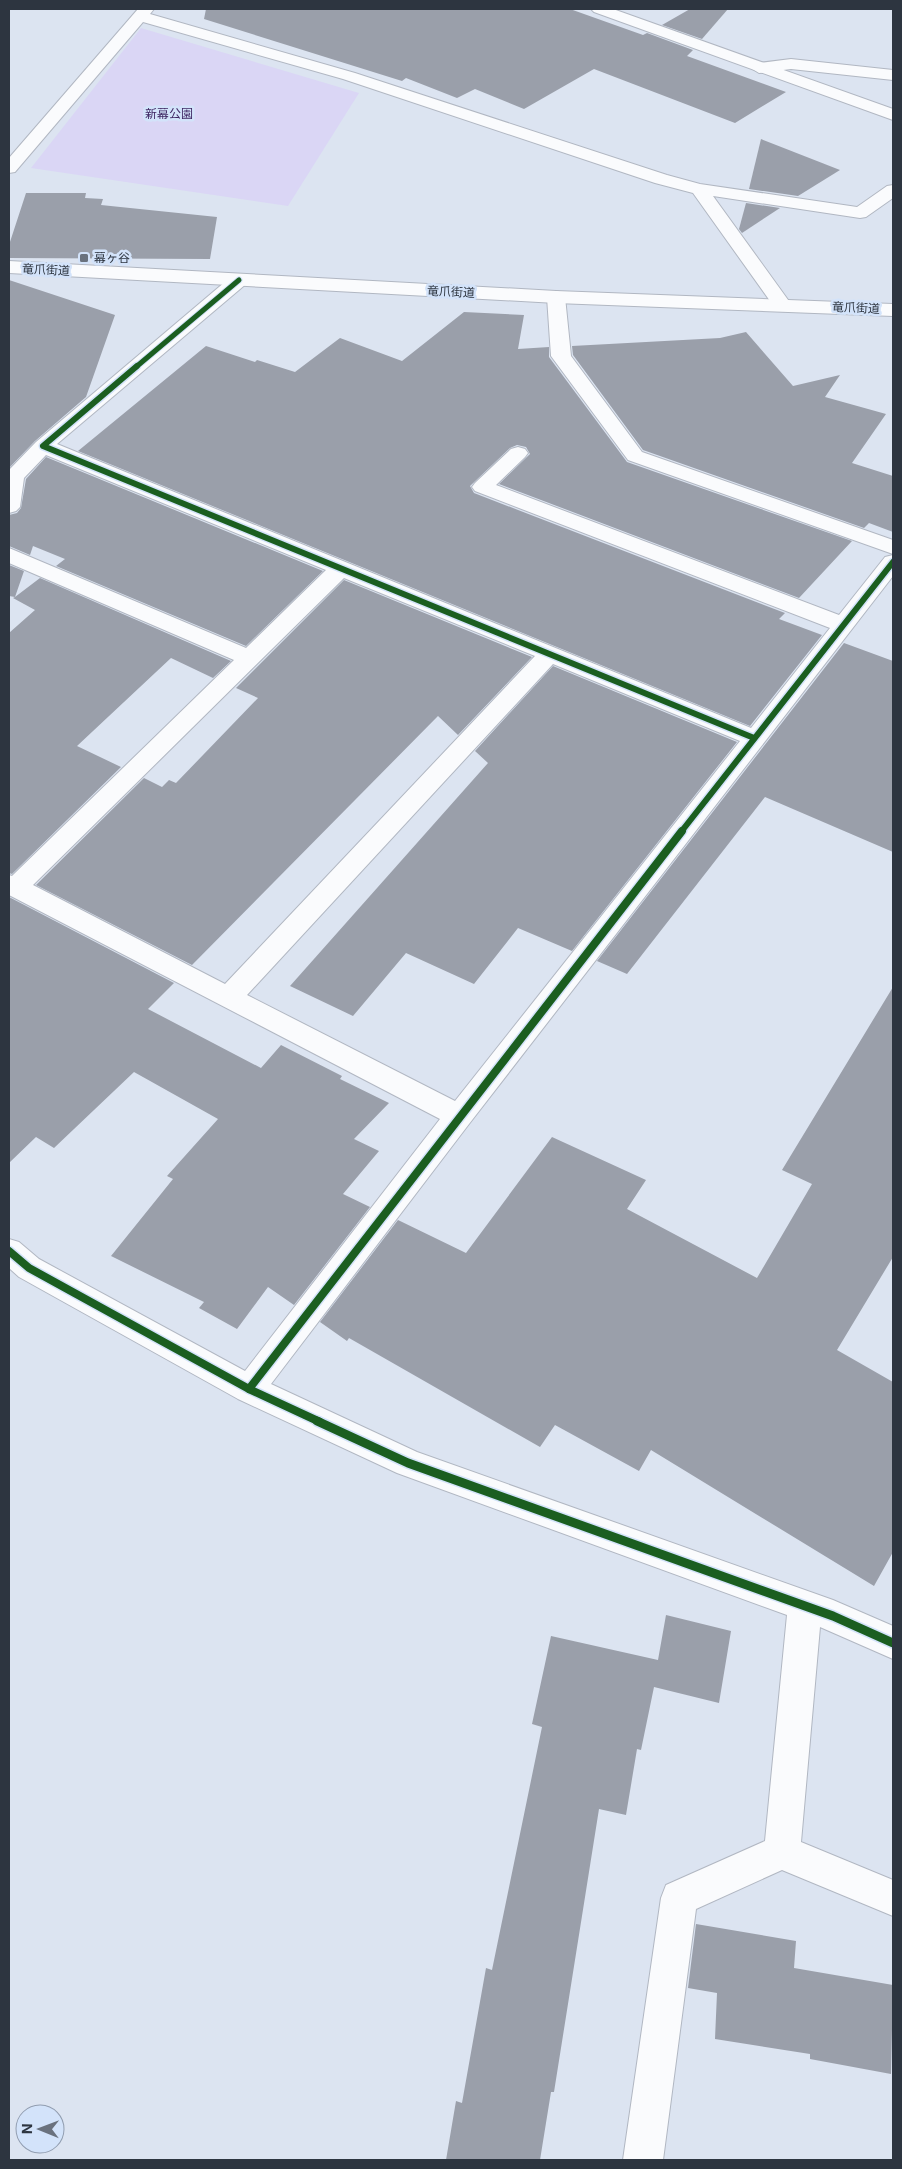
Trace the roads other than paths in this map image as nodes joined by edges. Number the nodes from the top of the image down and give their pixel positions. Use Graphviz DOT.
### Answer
graph roads {
  1 [pos="599,9"];
  2 [pos="143,12"];
  3 [pos="759,68"];
  4 [pos="893,75"];
  5 [pos="893,115"];
  6 [pos="9,168"];
  7 [pos="699,189"];
  8 [pos="893,190"];
  9 [pos="9,268"];
  10 [pos="239,280"];
  11 [pos="556,297"];
  12 [pos="782,304"];
  13 [pos="893,310"];
  14 [pos="43,446"];
  15 [pos="518,453"];
  16 [pos="9,507"];
  17 [pos="893,547"];
  18 [pos="9,555"];
  19 [pos="893,562"];
  20 [pos="339,570"];
  21 [pos="844,625"];
  22 [pos="549,655"];
  23 [pos="249,658"];
  24 [pos="754,738"];
  25 [pos="12,886"];
  26 [pos="229,997"];
  27 [pos="459,1116"];
  28 [pos="9,1251"];
  29 [pos="249,1389"];
  30 [pos="805,1606"];
  31 [pos="893,1643"];
  32 [pos="782,1852"];
  33 [pos="893,1898"];
  34 [pos="643,2160"];
  1 -- 3 [label="street"];
  2 -- 6 [label="street"];
  2 -- 7 [label="street"];
  3 -- 4 [label="street"];
  3 -- 5 [label="street"];
  7 -- 8 [label="street"];
  7 -- 12 [label="street"];
  9 -- 10 [label="street, 竜爪街道"];
  10 -- 11 [label="street, 竜爪街道"];
  10 -- 14 [label="street"];
  11 -- 12 [label="street, 竜爪街道"];
  11 -- 17 [label="street"];
  12 -- 13 [label="street, 竜爪街道"];
  14 -- 16 [label="street"];
  14 -- 20 [label="street"];
  15 -- 21 [label="street"];
  18 -- 23 [label="street"];
  19 -- 21 [label="street"];
  20 -- 22 [label="street"];
  20 -- 23 [label="street"];
  21 -- 24 [label="street"];
  22 -- 24 [label="street"];
  22 -- 26 [label="street"];
  23 -- 25 [label="street"];
  24 -- 27 [label="street"];
  25 -- 26 [label="street"];
  26 -- 27 [label="street"];
  27 -- 29 [label="street"];
  28 -- 29 [label="street"];
  29 -- 30 [label="street"];
  30 -- 31 [label="street"];
  30 -- 32 [label="street"];
  32 -- 33 [label="street"];
  32 -- 34 [label="street"];
}
